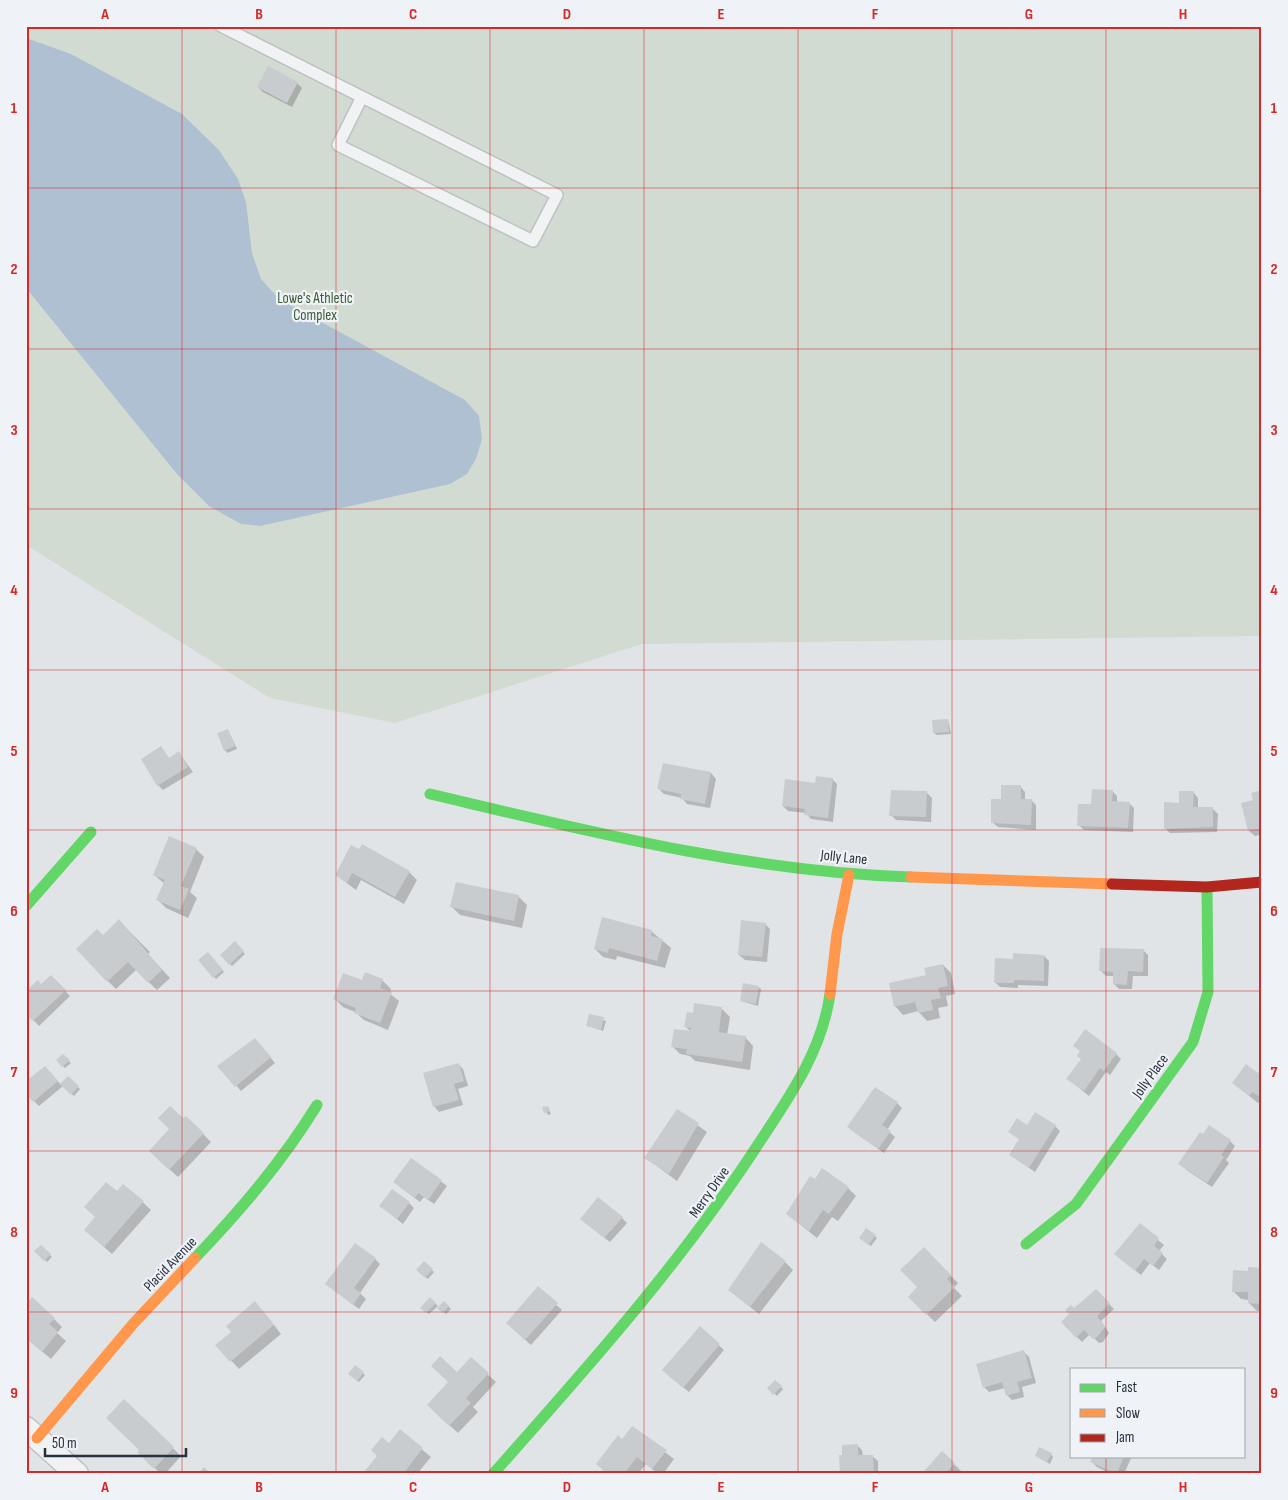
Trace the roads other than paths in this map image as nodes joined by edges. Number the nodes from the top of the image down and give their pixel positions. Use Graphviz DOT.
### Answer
graph roads {
  1 [pos="221,26"];
  2 [pos="362,97"];
  3 [pos="430,794"];
  4 [pos="91,832"];
  5 [pos="849,875"];
  6 [pos="1262,882"];
  7 [pos="1207,886"];
  8 [pos="26,906"];
  9 [pos="317,1105"];
  10 [pos="1026,1244"];
  11 [pos="31,1433"];
  12 [pos="77,1474"];
  13 [pos="493,1474"];
  1 -- 2 [label="lane"];
  2 -- 2 [label="lane"];
  3 -- 5 [label="street, Jolly Lane"];
  4 -- 8 [label="street"];
  5 -- 7 [label="street, Jolly Lane"];
  5 -- 13 [label="street, Merry Drive"];
  6 -- 7 [label="street, Jolly Lane"];
  7 -- 10 [label="street, Jolly Place"];
  9 -- 11 [label="street, Placid Avenue"];
  11 -- 12 [label="street"];
}
